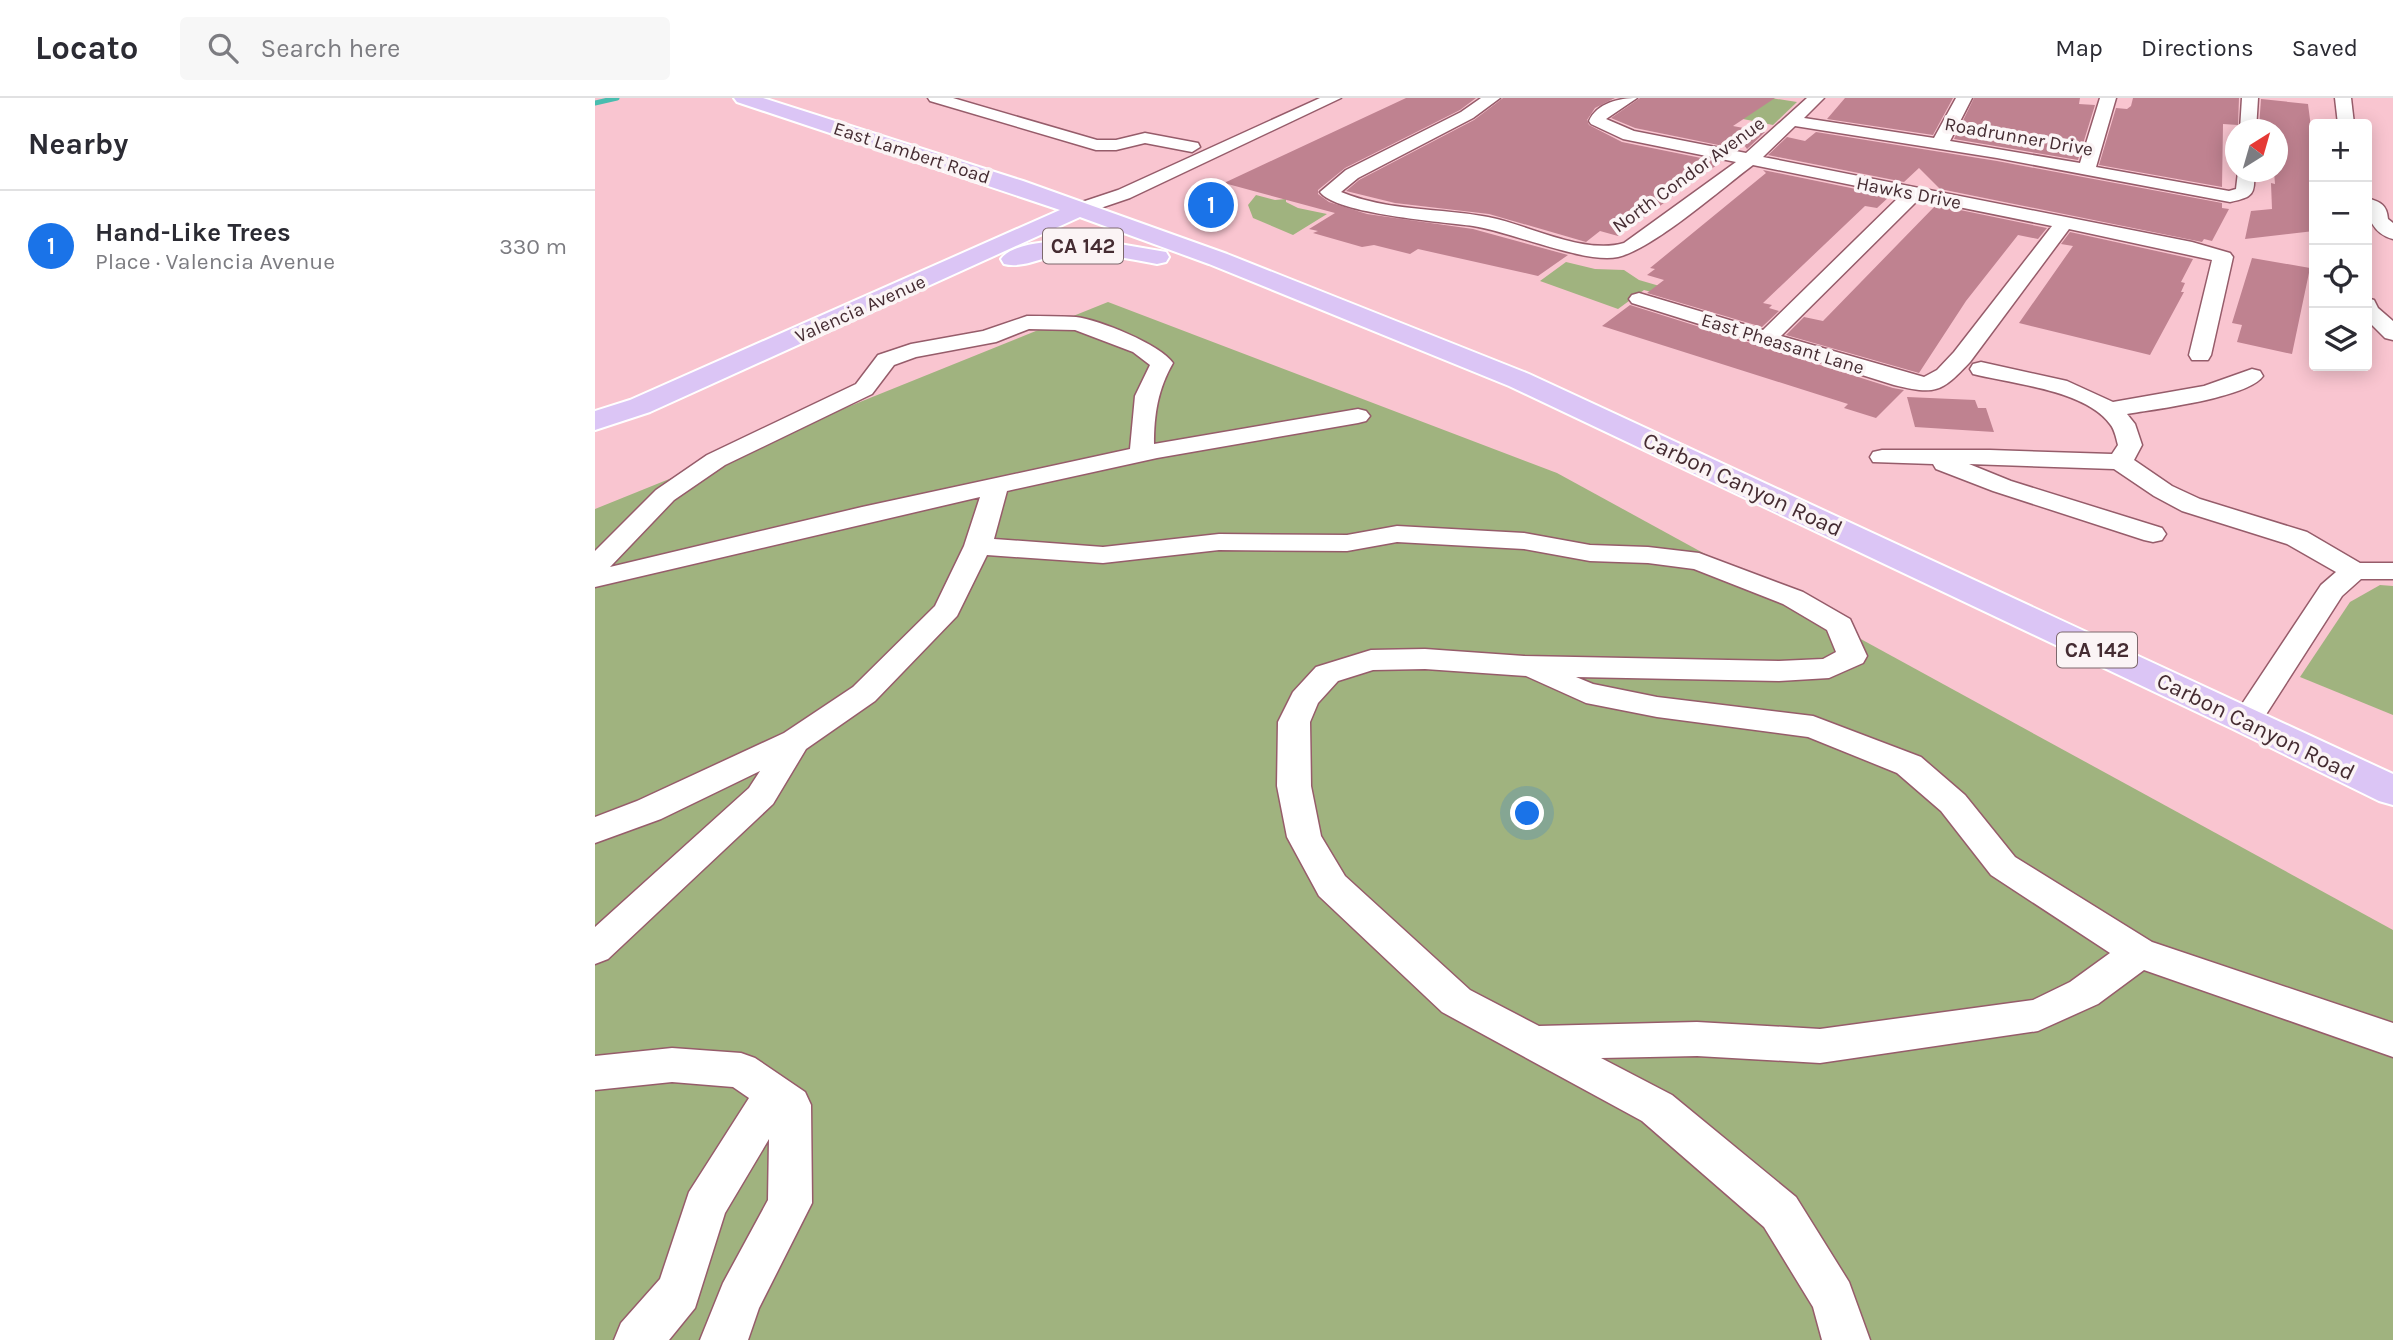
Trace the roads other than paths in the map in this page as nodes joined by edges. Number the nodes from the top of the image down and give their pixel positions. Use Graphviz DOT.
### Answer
graph roads {
  1 [pos="744,98"];
  2 [pos="936,98"];
  3 [pos="1303,98"];
  4 [pos="1333,98"];
  5 [pos="1492,98"];
  6 [pos="1629,98"];
  7 [pos="1816,98"];
  8 [pos="1964,98"];
  9 [pos="2108,98"];
  10 [pos="2250,98"];
  11 [pos="2343,98"];
  12 [pos="2249,119"];
  13 [pos="2345,119"];
  14 [pos="1793,121"];
  15 [pos="1940,143"];
  16 [pos="1192,147"];
  17 [pos="1749,160"];
  18 [pos="2087,169"];
  19 [pos="2246,182"];
  20 [pos="1914,193"];
  21 [pos="2372,206"];
  22 [pos="1080,209"];
  23 [pos="2064,223"];
  24 [pos="2393,233"];
  25 [pos="1275,281"];
  26 [pos="894,293"];
  27 [pos="1639,299"];
  28 [pos="2368,308"];
  29 [pos="2393,332"];
  30 [pos="1767,338"];
  31 [pos="2200,355"];
  32 [pos="1981,369"];
  33 [pos="2252,376"];
  34 [pos="641,406"];
  35 [pos="2107,410"];
  36 [pos="1358,416"];
  37 [pos="595,421"];
  38 [pos="595,435"];
  39 [pos="1142,454"];
  40 [pos="1881,457"];
  41 [pos="1927,457"];
  42 [pos="2120,462"];
  43 [pos="996,486"];
  44 [pos="2153,534"];
  45 [pos="978,546"];
  46 [pos="595,567"];
  47 [pos="2354,571"];
  48 [pos="2393,571"];
  49 [pos="595,579"];
  50 [pos="1524,666"];
  51 [pos="2247,720"];
  52 [pos="795,741"];
  53 [pos="2393,791"];
  54 [pos="595,830"];
  55 [pos="595,949"];
  56 [pos="2139,953"];
  57 [pos="2393,1040"];
  58 [pos="1536,1043"];
  59 [pos="595,1073"];
  60 [pos="774,1094"];
  61 [pos="638,1340"];
  62 [pos="724,1340"];
  63 [pos="1846,1340"];
  1 -- 22 [label="main road, East Lambert Road"];
  2 -- 16 [label="street"];
  3 -- 16 [label="street, Valencia Avenue"];
  4 -- 22 [label="street, Valencia Avenue"];
  5 -- 17 [label="street, North Condor Avenue"];
  6 -- 17 [label="street, Hawks Drive"];
  7 -- 14 [label="street, North Condor Avenue"];
  8 -- 15 [label="street"];
  9 -- 18 [label="street"];
  10 -- 12 [label="street"];
  11 -- 13 [label="street"];
  14 -- 15 [label="street, Roadrunner Drive"];
  14 -- 17 [label="street, North Condor Avenue"];
  15 -- 18 [label="street, Roadrunner Drive"];
  16 -- 22 [label="street, Valencia Avenue"];
  17 -- 20 [label="street, Hawks Drive"];
  18 -- 19 [label="street, Roadrunner Drive"];
  20 -- 23 [label="street, Hawks Drive"];
  20 -- 30 [label="street"];
  21 -- 24 [label="street"];
  22 -- 25 [label="main road, Carbon Canyon Road / CA 142"];
  22 -- 26 [label="main road, Valencia Avenue / CA 142"];
  23 -- 30 [label="street, East Pheasant Lane"];
  23 -- 31 [label="street, Hawks Drive"];
  25 -- 26 [label="main road, CA 142"];
  25 -- 51 [label="main road, Carbon Canyon Road / CA 142"];
  26 -- 34 [label="main road, Valencia Avenue / CA 142"];
  27 -- 30 [label="street, East Pheasant Lane"];
  28 -- 29 [label="street"];
  32 -- 35 [label="street"];
  33 -- 35 [label="street"];
  34 -- 37 [label="main road, Valencia Avenue / CA 142"];
  34 -- 38 [label="main road, Valencia Avenue / CA 142"];
  35 -- 42 [label="street"];
  36 -- 39 [label="street"];
  39 -- 43 [label="street"];
  39 -- 46 [label="street"];
  40 -- 41 [label="street"];
  41 -- 42 [label="street"];
  41 -- 44 [label="street"];
  42 -- 47 [label="street"];
  43 -- 45 [label="street"];
  43 -- 49 [label="street"];
  45 -- 50 [label="street"];
  45 -- 52 [label="street"];
  47 -- 48 [label="street"];
  47 -- 51 [label="street"];
  50 -- 56 [label="street"];
  50 -- 58 [label="street"];
  51 -- 53 [label="main road, Carbon Canyon Road / CA 142"];
  52 -- 54 [label="street"];
  52 -- 55 [label="street"];
  56 -- 57 [label="street"];
  56 -- 58 [label="street"];
  58 -- 63 [label="street"];
  59 -- 60 [label="street"];
  60 -- 61 [label="street"];
  60 -- 62 [label="street"];
}
